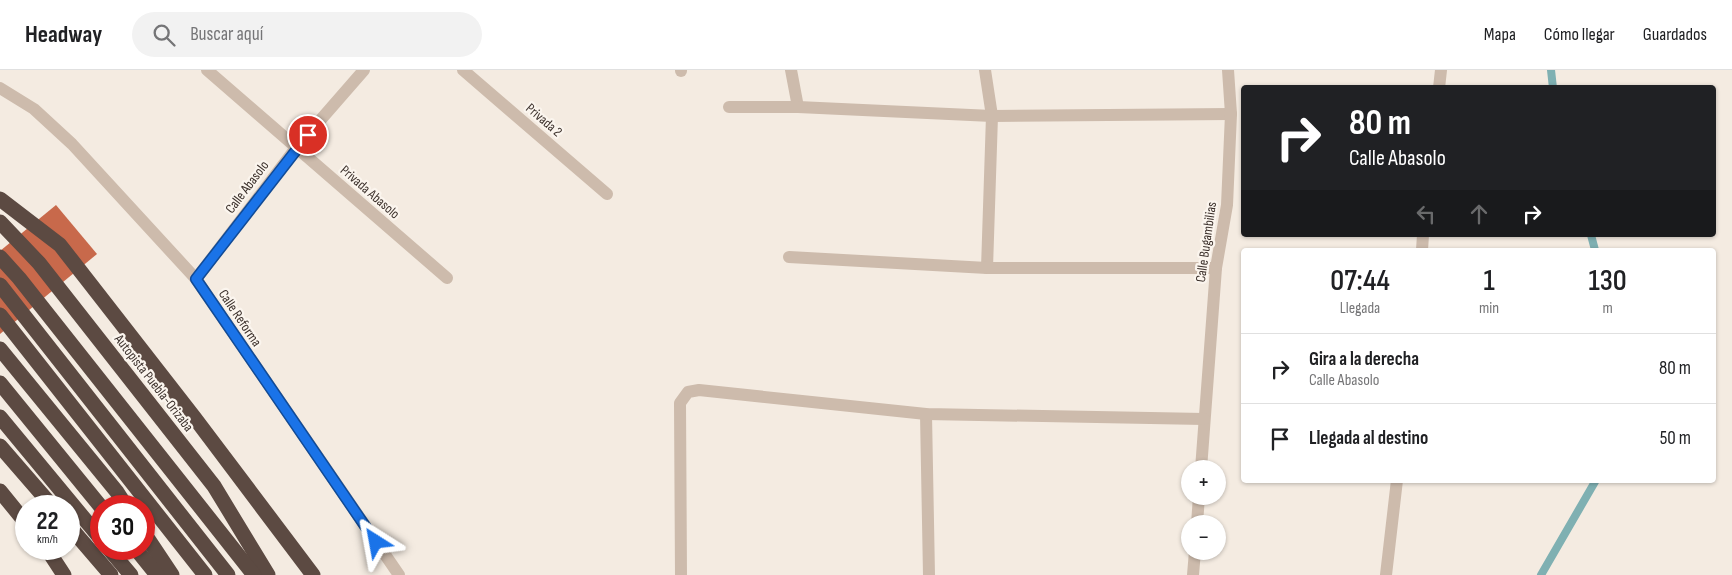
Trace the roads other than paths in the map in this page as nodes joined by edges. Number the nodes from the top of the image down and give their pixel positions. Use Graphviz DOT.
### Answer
graph roads {
  1 [pos="207,70"];
  2 [pos="364,70"];
  3 [pos="463,70"];
  4 [pos="790,70"];
  5 [pos="985,70"];
  6 [pos="1228,70"];
  7 [pos="1441,70"];
  8 [pos="1439,85"];
  9 [pos="0,88"];
  10 [pos="729,107"];
  11 [pos="798,107"];
  12 [pos="1232,114"];
  13 [pos="992,116"];
  14 [pos="296,148"];
  15 [pos="606,194"];
  16 [pos="0,200"];
  17 [pos="0,222"];
  18 [pos="0,257"];
  19 [pos="789,257"];
  20 [pos="987,268"];
  21 [pos="1216,268"];
  22 [pos="447,278"];
  23 [pos="196,279"];
  24 [pos="0,285"];
  25 [pos="0,315"];
  26 [pos="0,349"];
  27 [pos="0,383"];
  28 [pos="926,414"];
  29 [pos="0,417"];
  30 [pos="1204,419"];
  31 [pos="0,446"];
  32 [pos="1202,460"];
  33 [pos="1397,483"];
  34 [pos="0,491"];
  35 [pos="42,495"];
  36 [pos="92,495"];
  37 [pos="119,495"];
  38 [pos="15,509"];
  39 [pos="90,526"];
  40 [pos="80,539"];
  41 [pos="155,550"];
  42 [pos="54,560"];
  43 [pos="118,560"];
  44 [pos="145,560"];
  45 [pos="1195,560"];
  46 [pos="64,575"];
  47 [pos="111,575"];
  48 [pos="131,575"];
  49 [pos="157,575"];
  50 [pos="172,575"];
  51 [pos="205,575"];
  52 [pos="228,575"];
  53 [pos="254,575"];
  54 [pos="268,575"];
  55 [pos="314,575"];
  56 [pos="399,575"];
  57 [pos="681,575"];
  58 [pos="929,575"];
  59 [pos="1194,575"];
  60 [pos="1386,575"];
  1 -- 14 [label="street, Privada Abasolo"];
  2 -- 14 [label="street, Calle Abasolo"];
  3 -- 15 [label="street, Privada 2"];
  4 -- 11 [label="street"];
  5 -- 13 [label="street"];
  6 -- 12 [label="street, Calle Bugambilias"];
  7 -- 8 [label="street"];
  9 -- 23 [label="street, Calle Reforma"];
  10 -- 11 [label="street"];
  11 -- 13 [label="street"];
  12 -- 13 [label="street"];
  12 -- 21 [label="street, Calle Bugambilias"];
  13 -- 20 [label="street"];
  14 -- 22 [label="street, Privada Abasolo"];
  14 -- 23 [label="street, Calle Abasolo"];
  16 -- 55 [label="highway"];
  17 -- 54 [label="highway, Autopista Puebla-Orizaba"];
  18 -- 53 [label="highway"];
  19 -- 20 [label="street"];
  20 -- 21 [label="street"];
  21 -- 30 [label="street, Calle Bugambilias"];
  23 -- 56 [label="street, Calle Reforma"];
  24 -- 52 [label="highway"];
  25 -- 51 [label="highway"];
  26 -- 37 [label="highway"];
  27 -- 36 [label="highway"];
  28 -- 30 [label="street"];
  28 -- 57 [label="street"];
  28 -- 58 [label="street"];
  29 -- 39 [label="highway"];
  30 -- 32 [label="street, Calle Bugambilias"];
  31 -- 35 [label="highway"];
  33 -- 60 [label="street"];
  34 -- 38 [label="highway"];
  40 -- 47 [label="highway"];
  41 -- 50 [label="highway"];
  42 -- 46 [label="highway"];
  43 -- 48 [label="highway"];
  44 -- 49 [label="highway"];
  45 -- 59 [label="street"];
}
